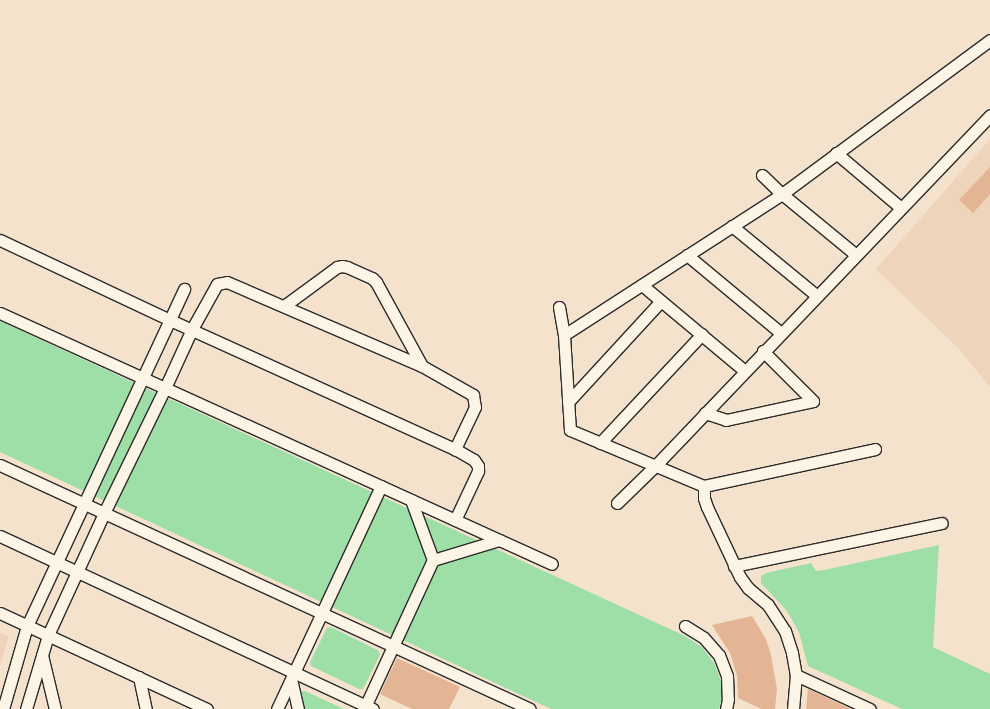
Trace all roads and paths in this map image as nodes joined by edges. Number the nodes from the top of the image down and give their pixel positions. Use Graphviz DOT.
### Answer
graph roads {
  1 [pos="990,40"];
  2 [pos="990,115"];
  3 [pos="836,154"];
  4 [pos="762,175"];
  5 [pos="782,194"];
  6 [pos="900,207"];
  7 [pos="732,226"];
  8 [pos="0,240"];
  9 [pos="856,254"];
  10 [pos="687,255"];
  11 [pos="642,285"];
  12 [pos="184,289"];
  13 [pos="816,295"];
  14 [pos="661,300"];
  15 [pos="284,306"];
  16 [pos="559,307"];
  17 [pos="0,313"];
  18 [pos="170,320"];
  19 [pos="192,330"];
  20 [pos="781,333"];
  21 [pos="702,334"];
  22 [pos="564,335"];
  23 [pos="763,352"];
  24 [pos="422,366"];
  25 [pos="745,371"];
  26 [pos="144,378"];
  27 [pos="165,388"];
  28 [pos="568,402"];
  29 [pos="705,414"];
  30 [pos="600,443"];
  31 [pos="455,449"];
  32 [pos="875,449"];
  33 [pos="0,465"];
  34 [pos="655,466"];
  35 [pos="381,486"];
  36 [pos="704,486"];
  37 [pos="411,500"];
  38 [pos="83,503"];
  39 [pos="617,503"];
  40 [pos="104,513"];
  41 [pos="455,520"];
  42 [pos="942,523"];
  43 [pos="0,536"];
  44 [pos="499,540"];
  45 [pos="433,560"];
  46 [pos="56,562"];
  47 [pos="552,564"];
  48 [pos="734,566"];
  49 [pos="76,572"];
  50 [pos="0,613"];
  51 [pos="322,614"];
  52 [pos="27,626"];
  53 [pos="685,626"];
  54 [pos="48,635"];
  55 [pos="393,646"];
  56 [pos="42,655"];
  57 [pos="293,675"];
  58 [pos="796,675"];
  59 [pos="139,677"];
  60 [pos="368,708"];
  61 [pos="3,709"];
  62 [pos="26,709"];
  63 [pos="55,709"];
  64 [pos="146,709"];
  65 [pos="207,709"];
  66 [pos="277,709"];
  67 [pos="298,709"];
  68 [pos="530,709"];
  69 [pos="726,709"];
  70 [pos="793,709"];
  71 [pos="870,709"];
  1 -- 3 [label="street"];
  2 -- 6 [label="street"];
  3 -- 5 [label="street"];
  3 -- 6 [label="street"];
  4 -- 5 [label="street"];
  5 -- 7 [label="street"];
  5 -- 9 [label="street"];
  6 -- 9 [label="street"];
  7 -- 10 [label="street"];
  7 -- 13 [label="street"];
  8 -- 18 [label="street"];
  9 -- 13 [label="street"];
  10 -- 11 [label="street"];
  10 -- 20 [label="street"];
  11 -- 14 [label="street"];
  11 -- 22 [label="street"];
  12 -- 18 [label="street"];
  13 -- 20 [label="street"];
  14 -- 21 [label="street"];
  14 -- 28 [label="street"];
  15 -- 19 [label="street"];
  15 -- 24 [label="street"];
  15 -- 24 [label="street"];
  16 -- 22 [label="street"];
  17 -- 26 [label="street"];
  18 -- 19 [label="street"];
  18 -- 26 [label="street"];
  19 -- 27 [label="street"];
  19 -- 31 [label="street"];
  20 -- 23 [label="street"];
  21 -- 25 [label="street"];
  21 -- 30 [label="street"];
  22 -- 28 [label="street"];
  23 -- 25 [label="street"];
  23 -- 29 [label="street"];
  24 -- 31 [label="street"];
  25 -- 29 [label="street"];
  26 -- 27 [label="street"];
  26 -- 38 [label="street"];
  27 -- 35 [label="street"];
  27 -- 40 [label="street"];
  28 -- 30 [label="street"];
  29 -- 34 [label="street"];
  30 -- 34 [label="street"];
  31 -- 41 [label="street"];
  32 -- 36 [label="street"];
  33 -- 38 [label="street"];
  34 -- 36 [label="street"];
  34 -- 39 [label="street"];
  35 -- 37 [label="street"];
  35 -- 51 [label="street"];
  36 -- 48 [label="street"];
  37 -- 41 [label="street"];
  37 -- 45 [label="street"];
  38 -- 40 [label="street"];
  38 -- 46 [label="street"];
  40 -- 49 [label="street"];
  40 -- 51 [label="street"];
  41 -- 44 [label="street"];
  42 -- 48 [label="street"];
  43 -- 46 [label="street"];
  44 -- 45 [label="street"];
  44 -- 47 [label="street"];
  45 -- 55 [label="street"];
  46 -- 49 [label="street"];
  46 -- 52 [label="street"];
  48 -- 58 [label="street"];
  49 -- 54 [label="street"];
  49 -- 57 [label="street"];
  50 -- 52 [label="street"];
  51 -- 55 [label="street"];
  51 -- 57 [label="street"];
  52 -- 54 [label="street"];
  52 -- 61 [label="street"];
  53 -- 69 [label="street"];
  54 -- 56 [label="street"];
  54 -- 59 [label="street"];
  55 -- 60 [label="street"];
  55 -- 68 [label="street"];
  56 -- 62 [label="street"];
  56 -- 63 [label="street"];
  57 -- 60 [label="street"];
  57 -- 66 [label="street"];
  57 -- 67 [label="street"];
  58 -- 70 [label="street"];
  58 -- 71 [label="street"];
  59 -- 64 [label="street"];
  59 -- 65 [label="street"];
}
